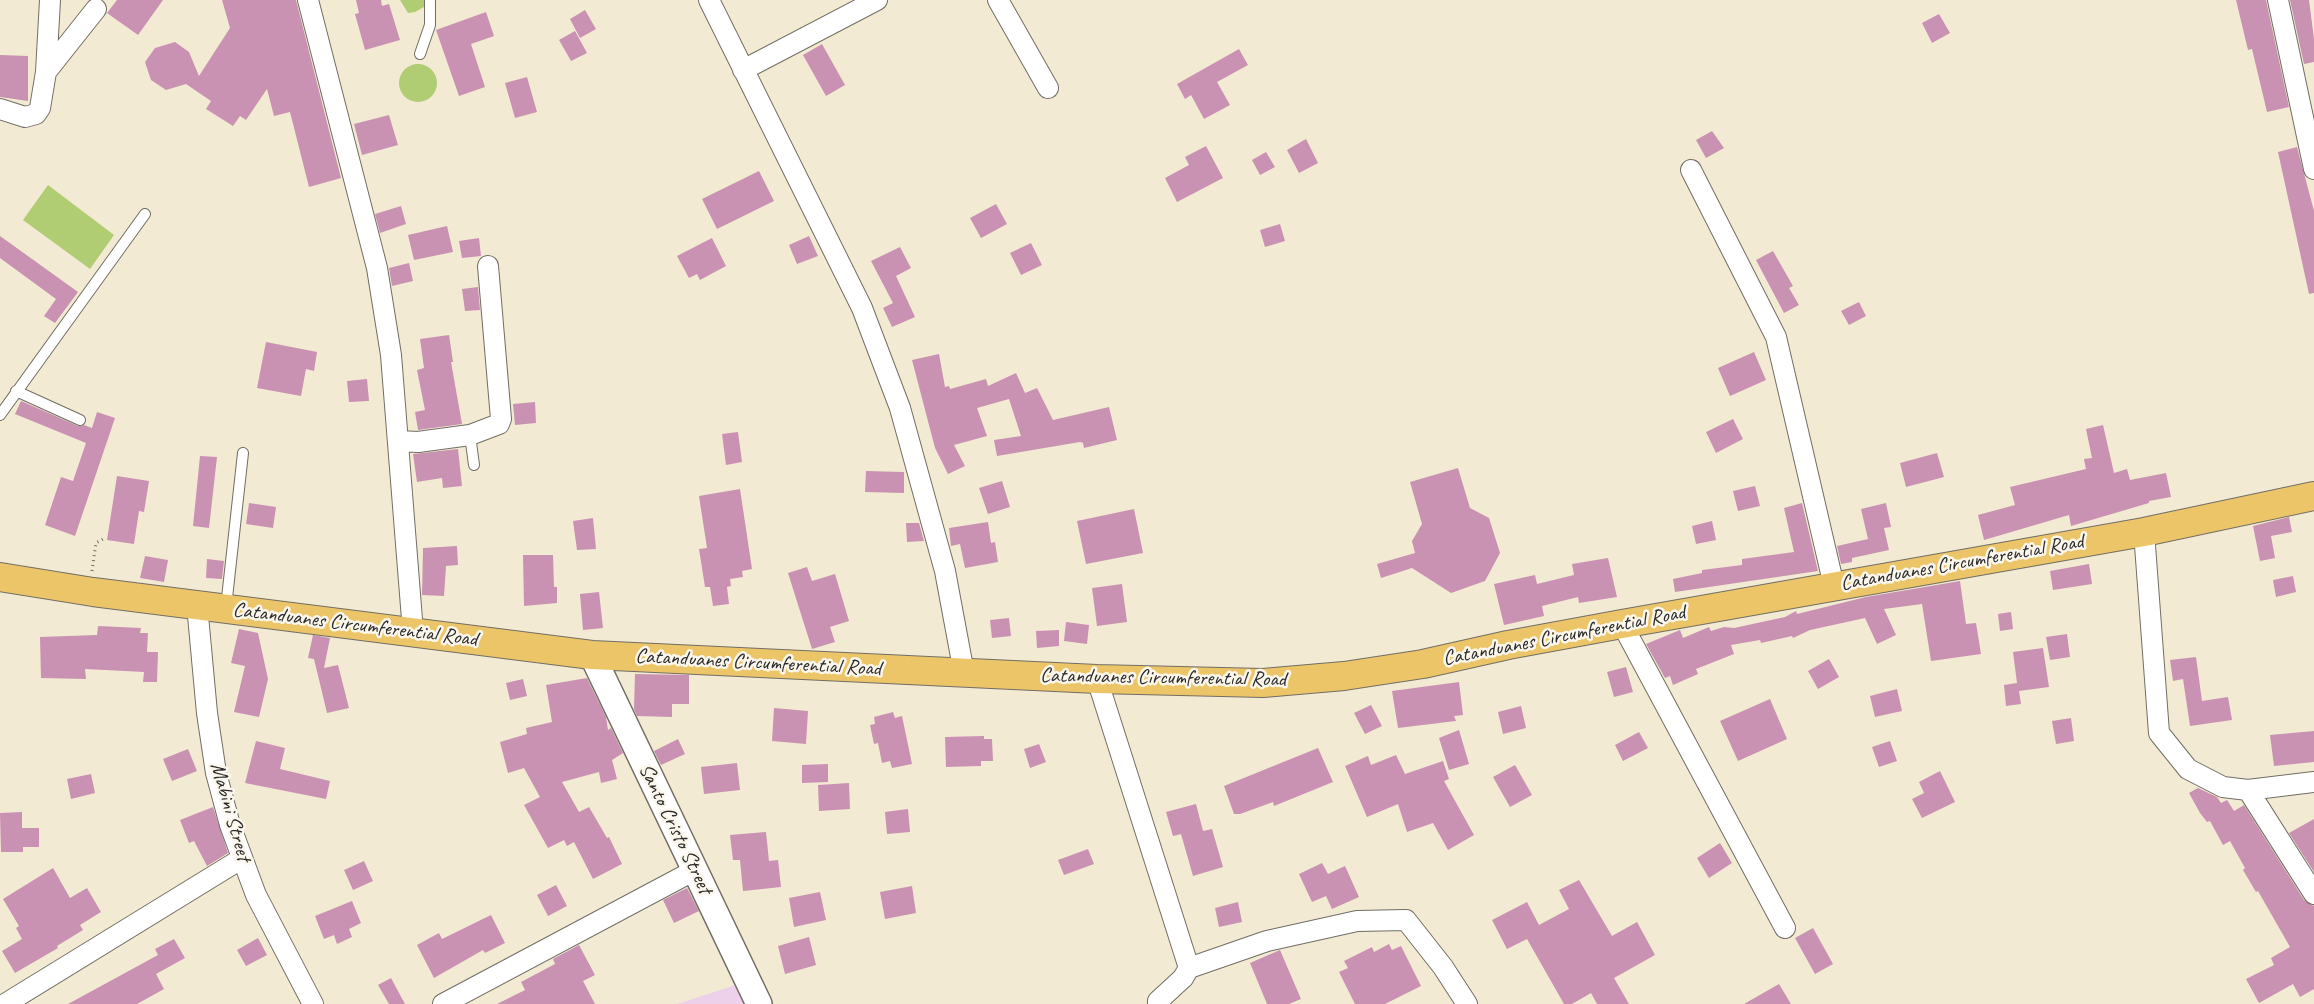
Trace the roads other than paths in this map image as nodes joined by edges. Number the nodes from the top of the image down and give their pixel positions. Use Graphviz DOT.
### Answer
graph roads {
  1 [pos="50,0"];
  2 [pos="308,0"];
  3 [pos="430,0"];
  4 [pos="709,0"];
  5 [pos="877,0"];
  6 [pos="998,0"];
  7 [pos="2278,0"];
  8 [pos="96,9"];
  9 [pos="420,54"];
  10 [pos="744,70"];
  11 [pos="46,72"];
  12 [pos="1048,88"];
  13 [pos="0,109"];
  14 [pos="1691,170"];
  15 [pos="2314,170"];
  16 [pos="145,214"];
  17 [pos="488,266"];
  18 [pos="16,391"];
  19 [pos="0,415"];
  20 [pos="80,420"];
  21 [pos="470,435"];
  22 [pos="399,441"];
  23 [pos="242,453"];
  24 [pos="474,465"];
  25 [pos="2314,496"];
  26 [pos="2144,532"];
  27 [pos="0,577"];
  28 [pos="1834,586"];
  29 [pos="197,605"];
  30 [pos="226,608"];
  31 [pos="1622,624"];
  32 [pos="413,632"];
  33 [pos="592,655"];
  34 [pos="964,673"];
  35 [pos="1097,679"];
  36 [pos="2314,782"];
  37 [pos="2248,790"];
  38 [pos="241,859"];
  39 [pos="695,870"];
  40 [pos="2314,894"];
  41 [pos="1785,928"];
  42 [pos="1189,968"];
  43 [pos="5,1004"];
  44 [pos="313,1004"];
  45 [pos="442,1004"];
  46 [pos="759,1004"];
  47 [pos="1158,1004"];
  48 [pos="1466,1004"];
  1 -- 11 [label="street"];
  2 -- 22 [label="street"];
  3 -- 9 [label="lane"];
  4 -- 10 [label="street"];
  5 -- 10 [label="street"];
  6 -- 12 [label="street"];
  7 -- 15 [label="street"];
  8 -- 11 [label="street"];
  10 -- 34 [label="street"];
  11 -- 13 [label="street"];
  14 -- 28 [label="street"];
  16 -- 18 [label="lane"];
  17 -- 21 [label="street"];
  18 -- 19 [label="lane"];
  18 -- 20 [label="lane"];
  21 -- 22 [label="street"];
  21 -- 24 [label="lane"];
  22 -- 32 [label="street"];
  23 -- 30 [label="lane"];
  25 -- 26 [label="main road, Catanduanes Circumferential Road"];
  26 -- 28 [label="main road, Catanduanes Circumferential Road"];
  26 -- 37 [label="street"];
  27 -- 29 [label="main road, Catanduanes Circumferential Road"];
  28 -- 31 [label="main road, Catanduanes Circumferential Road"];
  29 -- 30 [label="main road, Catanduanes Circumferential Road"];
  29 -- 38 [label="street, Mabini Street"];
  30 -- 32 [label="main road, Catanduanes Circumferential Road"];
  31 -- 35 [label="main road, Catanduanes Circumferential Road"];
  31 -- 41 [label="street"];
  32 -- 33 [label="main road, Catanduanes Circumferential Road"];
  33 -- 34 [label="main road, Catanduanes Circumferential Road"];
  33 -- 39 [label="street, Santo Cristo Street"];
  34 -- 35 [label="main road, Catanduanes Circumferential Road"];
  35 -- 42 [label="street"];
  36 -- 37 [label="street"];
  37 -- 40 [label="street"];
  38 -- 43 [label="street"];
  38 -- 44 [label="street, Mabini Street"];
  39 -- 45 [label="street"];
  39 -- 46 [label="street, Santo Cristo Street"];
  42 -- 47 [label="street"];
  42 -- 48 [label="street"];
}
